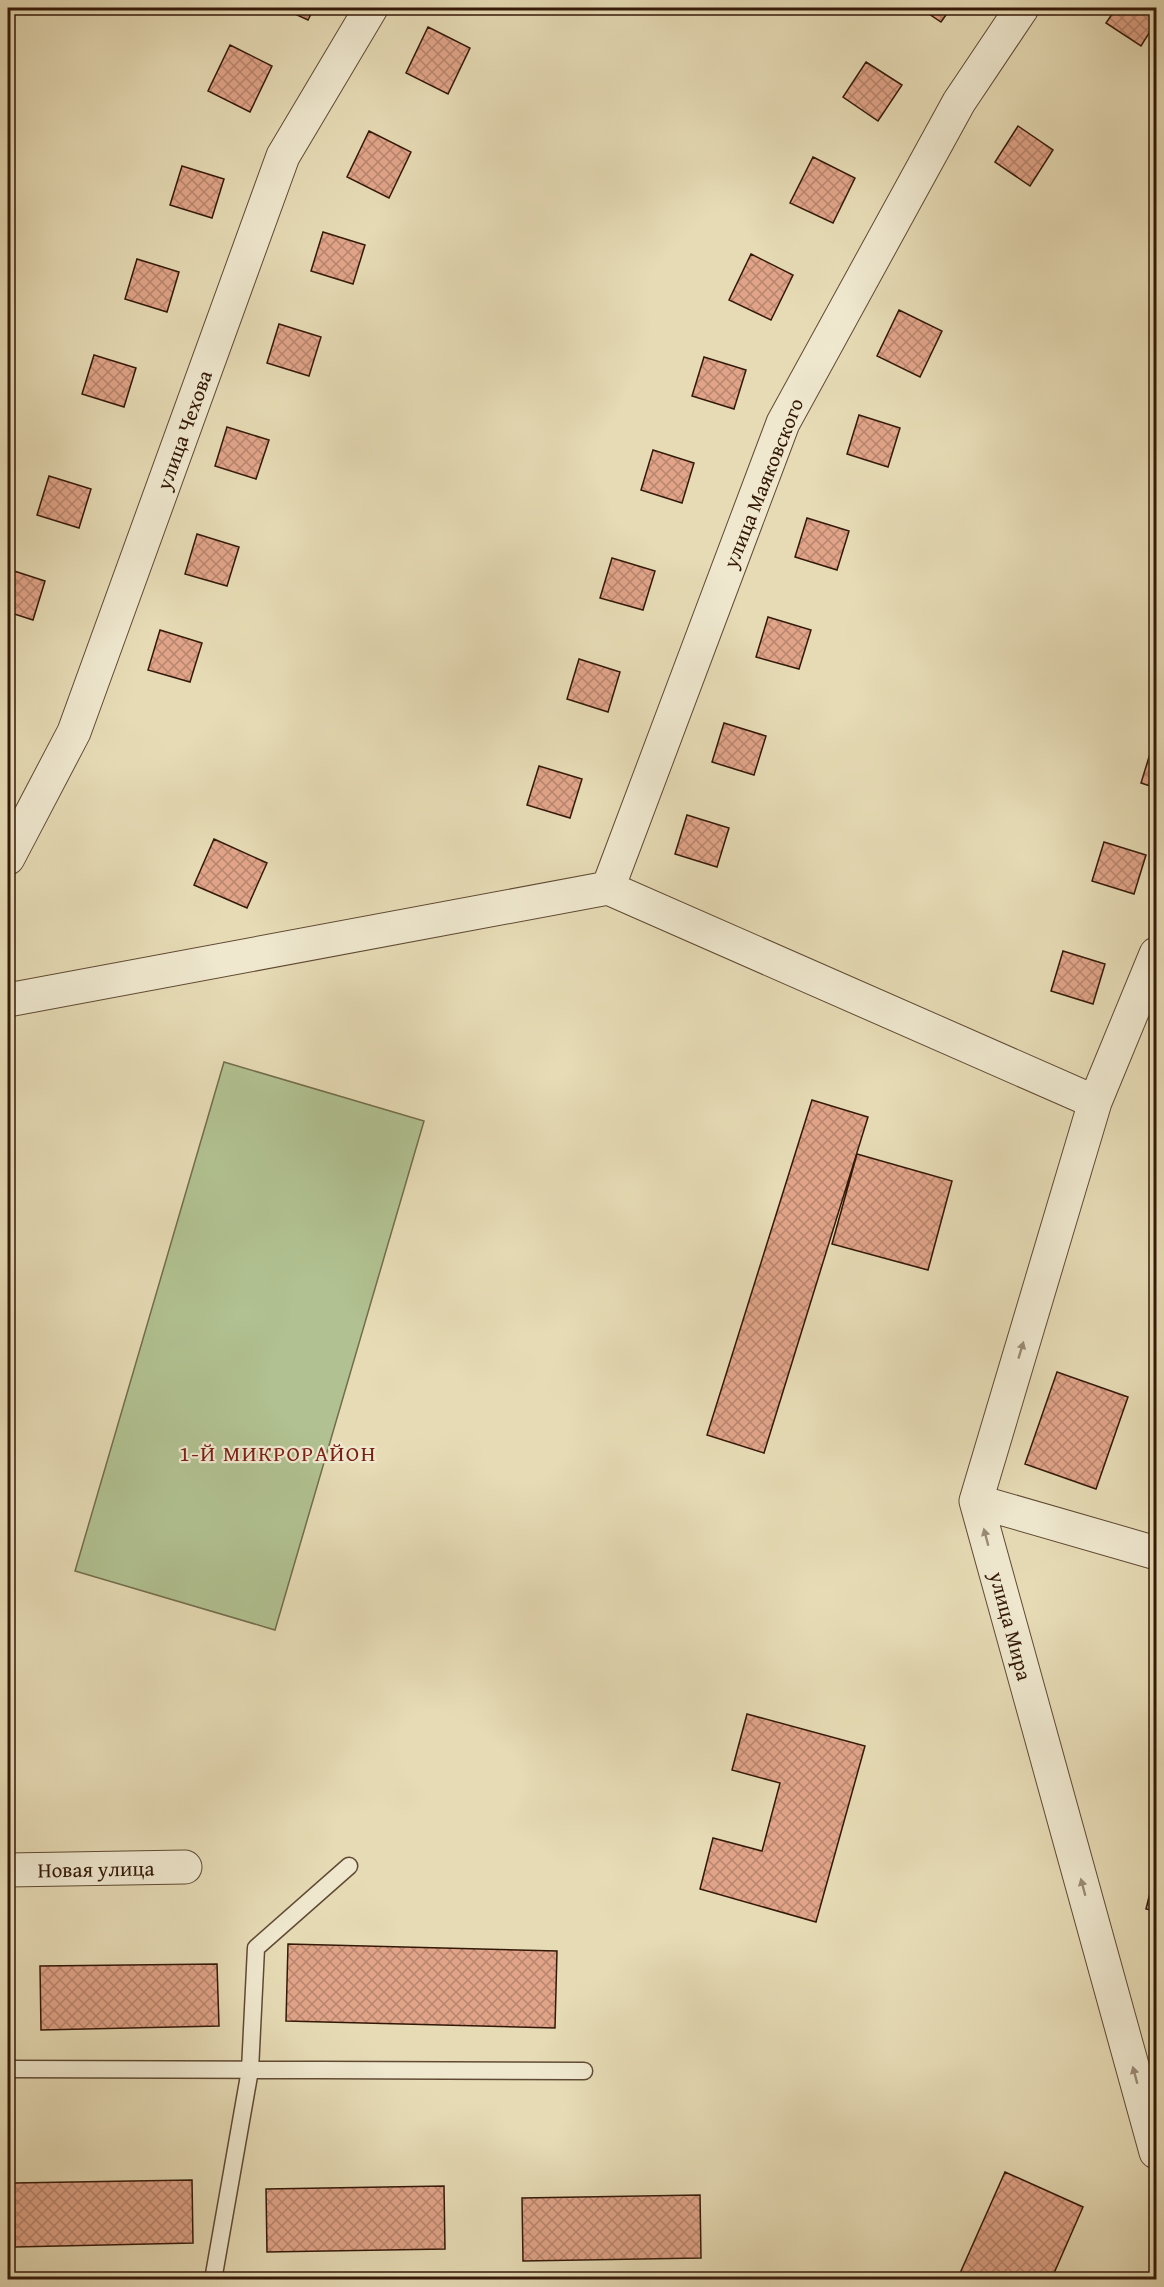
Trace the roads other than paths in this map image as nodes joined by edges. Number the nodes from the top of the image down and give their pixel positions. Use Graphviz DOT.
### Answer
graph roads {
  1 [pos="371,8"];
  2 [pos="1022,8"];
  3 [pos="8,858"];
  4 [pos="608,888"];
  5 [pos="1156,954"];
  6 [pos="8,1000"];
  7 [pos="1095,1102"];
  8 [pos="976,1501"];
  9 [pos="1156,1553"];
  10 [pos="349,1866"];
  11 [pos="185,1867"];
  12 [pos="8,1870"];
  13 [pos="8,2069"];
  14 [pos="250,2070"];
  15 [pos="584,2071"];
  16 [pos="1156,2152"];
  17 [pos="213,2280"];
  1 -- 3 [label="street, улица Чехова"];
  2 -- 4 [label="street, улица Маяковского"];
  4 -- 6 [label="street"];
  4 -- 7 [label="street"];
  5 -- 7 [label="street"];
  8 -- 7 [label="street, one-way"];
  8 -- 9 [label="street"];
  16 -- 8 [label="street, улица Мира, one-way"];
  10 -- 14 [label="lane"];
  11 -- 12 [label="street, Новая улица"];
  13 -- 14 [label="lane"];
  14 -- 15 [label="lane"];
  14 -- 17 [label="lane"];
}
